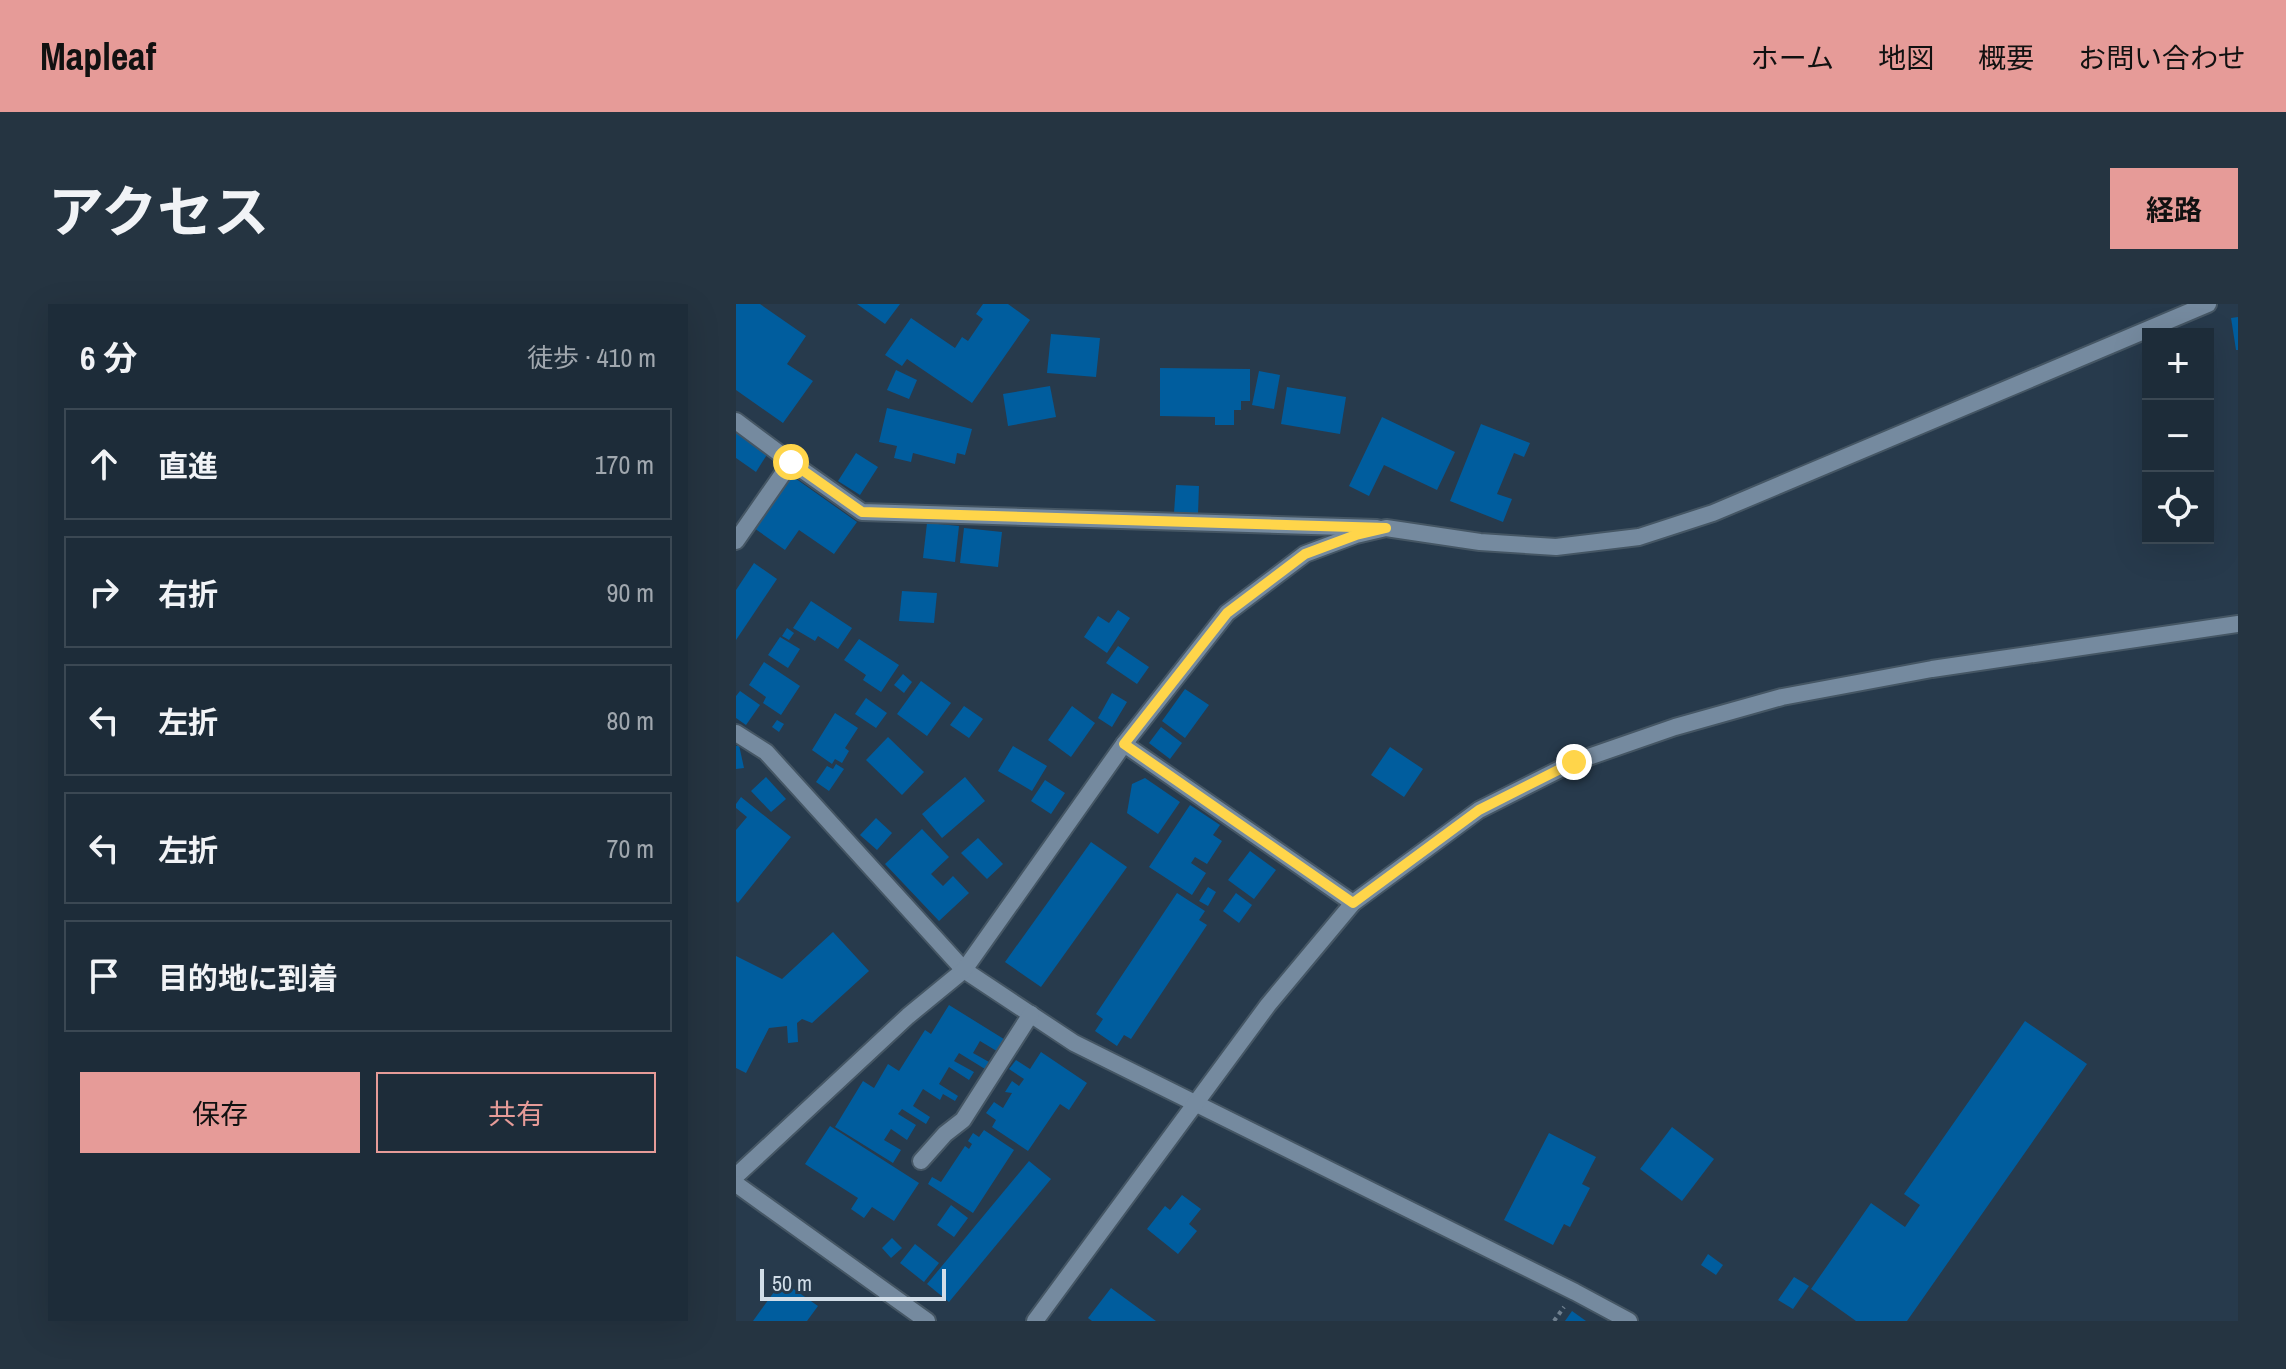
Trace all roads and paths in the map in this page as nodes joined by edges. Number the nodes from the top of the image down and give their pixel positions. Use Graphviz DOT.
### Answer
graph roads {
  1 [pos="2208,304"];
  2 [pos="736,421"];
  3 [pos="791,462"];
  4 [pos="1386,528"];
  5 [pos="736,541"];
  6 [pos="2238,624"];
  7 [pos="736,733"];
  8 [pos="1124,744"];
  9 [pos="1353,903"];
  10 [pos="964,970"];
  11 [pos="1031,1014"];
  12 [pos="1197,1103"];
  13 [pos="921,1161"];
  14 [pos="736,1176"];
  15 [pos="736,1184"];
  16 [pos="927,1321"];
  17 [pos="1035,1321"];
  18 [pos="1629,1321"];
  1 -- 4 [label="street"];
  2 -- 3 [label="street"];
  3 -- 4 [label="street"];
  3 -- 5 [label="street"];
  4 -- 8 [label="street"];
  6 -- 9 [label="street"];
  7 -- 10 [label="street"];
  8 -- 9 [label="street"];
  8 -- 10 [label="street"];
  9 -- 12 [label="street"];
  10 -- 11 [label="street"];
  10 -- 14 [label="street"];
  11 -- 12 [label="street"];
  11 -- 13 [label="street"];
  12 -- 17 [label="street"];
  12 -- 18 [label="street"];
  15 -- 16 [label="street"];
}
